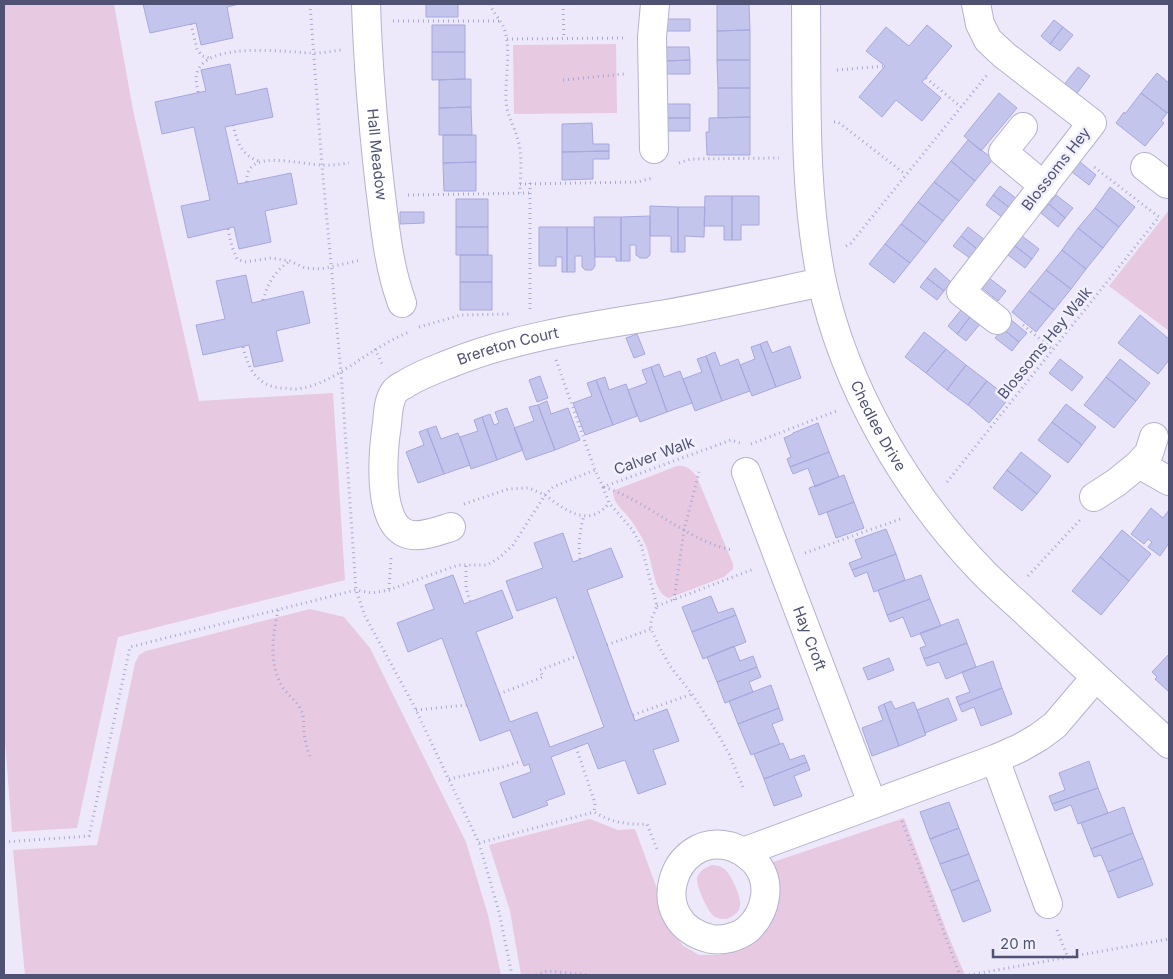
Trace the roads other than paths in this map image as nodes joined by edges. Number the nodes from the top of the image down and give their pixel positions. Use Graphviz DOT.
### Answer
graph roads {
  1 [pos="655,4"];
  2 [pos="806,4"];
  3 [pos="976,4"];
  4 [pos="367,24"];
  5 [pos="1023,127"];
  6 [pos="654,149"];
  7 [pos="1145,167"];
  8 [pos="1044,186"];
  9 [pos="1164,193"];
  10 [pos="822,282"];
  11 [pos="402,302"];
  12 [pos="997,320"];
  13 [pos="1154,437"];
  14 [pos="1139,464"];
  15 [pos="746,472"];
  16 [pos="1169,481"];
  17 [pos="1094,497"];
  18 [pos="451,527"];
  19 [pos="1095,678"];
  20 [pos="1169,744"];
  21 [pos="995,759"];
  22 [pos="872,804"];
  23 [pos="743,852"];
  24 [pos="1048,904"];
  1 -- 6 [label="street"];
  2 -- 10 [label="street, Chedlee Drive"];
  3 -- 8 [label="street, Blossoms Hey"];
  4 -- 11 [label="street, Hall Meadow"];
  5 -- 8 [label="street"];
  7 -- 9 [label="street"];
  8 -- 12 [label="street, Blossoms Hey"];
  10 -- 18 [label="street, Brereton Court"];
  10 -- 19 [label="street, Chedlee Drive"];
  13 -- 14 [label="street"];
  14 -- 16 [label="street"];
  14 -- 17 [label="street"];
  15 -- 22 [label="street, Hay Croft"];
  19 -- 20 [label="street, Chedlee Drive"];
  19 -- 21 [label="street"];
  21 -- 22 [label="street"];
  21 -- 24 [label="street"];
  22 -- 23 [label="street"];
  23 -- 23 [label="street"];
}
